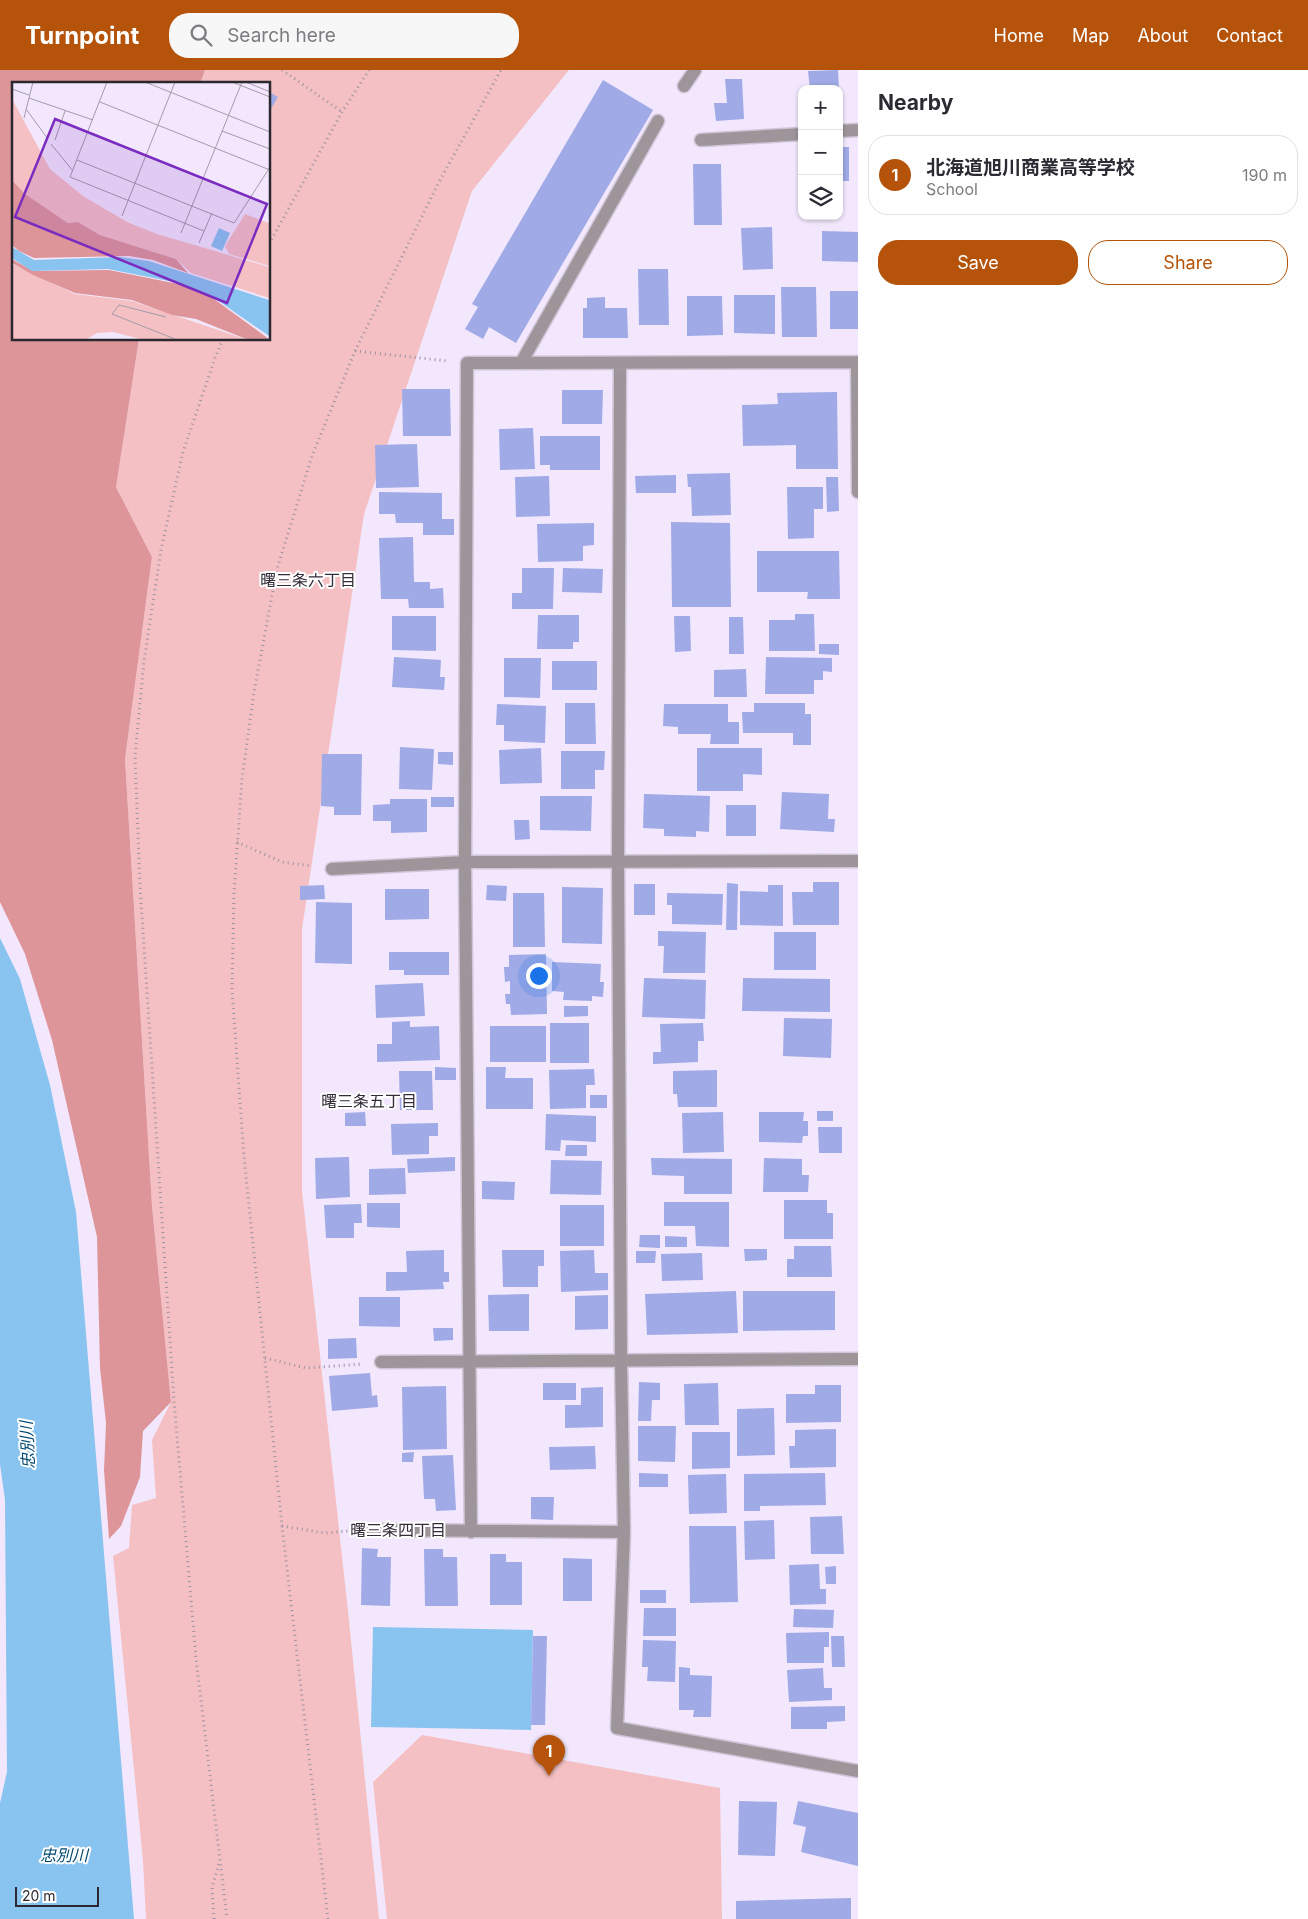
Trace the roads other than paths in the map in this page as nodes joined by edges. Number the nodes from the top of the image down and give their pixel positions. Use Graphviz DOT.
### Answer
graph roads {
  1 [pos="695,70"];
  2 [pos="684,86"];
  3 [pos="658,121"];
  4 [pos="858,130"];
  5 [pos="843,131"];
  6 [pos="798,134"];
  7 [pos="702,140"];
  8 [pos="858,362"];
  9 [pos="521,363"];
  10 [pos="620,363"];
  11 [pos="858,492"];
  12 [pos="858,860"];
  13 [pos="618,861"];
  14 [pos="465,862"];
  15 [pos="332,869"];
  16 [pos="858,1359"];
  17 [pos="621,1360"];
  18 [pos="381,1362"];
  19 [pos="470,1363"];
  20 [pos="367,1530"];
  21 [pos="471,1532"];
  22 [pos="624,1532"];
  23 [pos="858,1771"];
  1 -- 2 [label="street"];
  3 -- 9 [label="street"];
  4 -- 5 [label="street"];
  6 -- 7 [label="street"];
  8 -- 10 [label="street"];
  8 -- 11 [label="street"];
  9 -- 10 [label="street"];
  9 -- 14 [label="street"];
  10 -- 13 [label="street"];
  12 -- 13 [label="street"];
  13 -- 14 [label="street"];
  13 -- 17 [label="street"];
  14 -- 15 [label="street"];
  14 -- 19 [label="street"];
  16 -- 17 [label="street"];
  17 -- 19 [label="street"];
  17 -- 22 [label="street"];
  18 -- 19 [label="street"];
  19 -- 21 [label="street"];
  20 -- 21 [label="street"];
  21 -- 22 [label="street"];
  22 -- 23 [label="street"];
}
